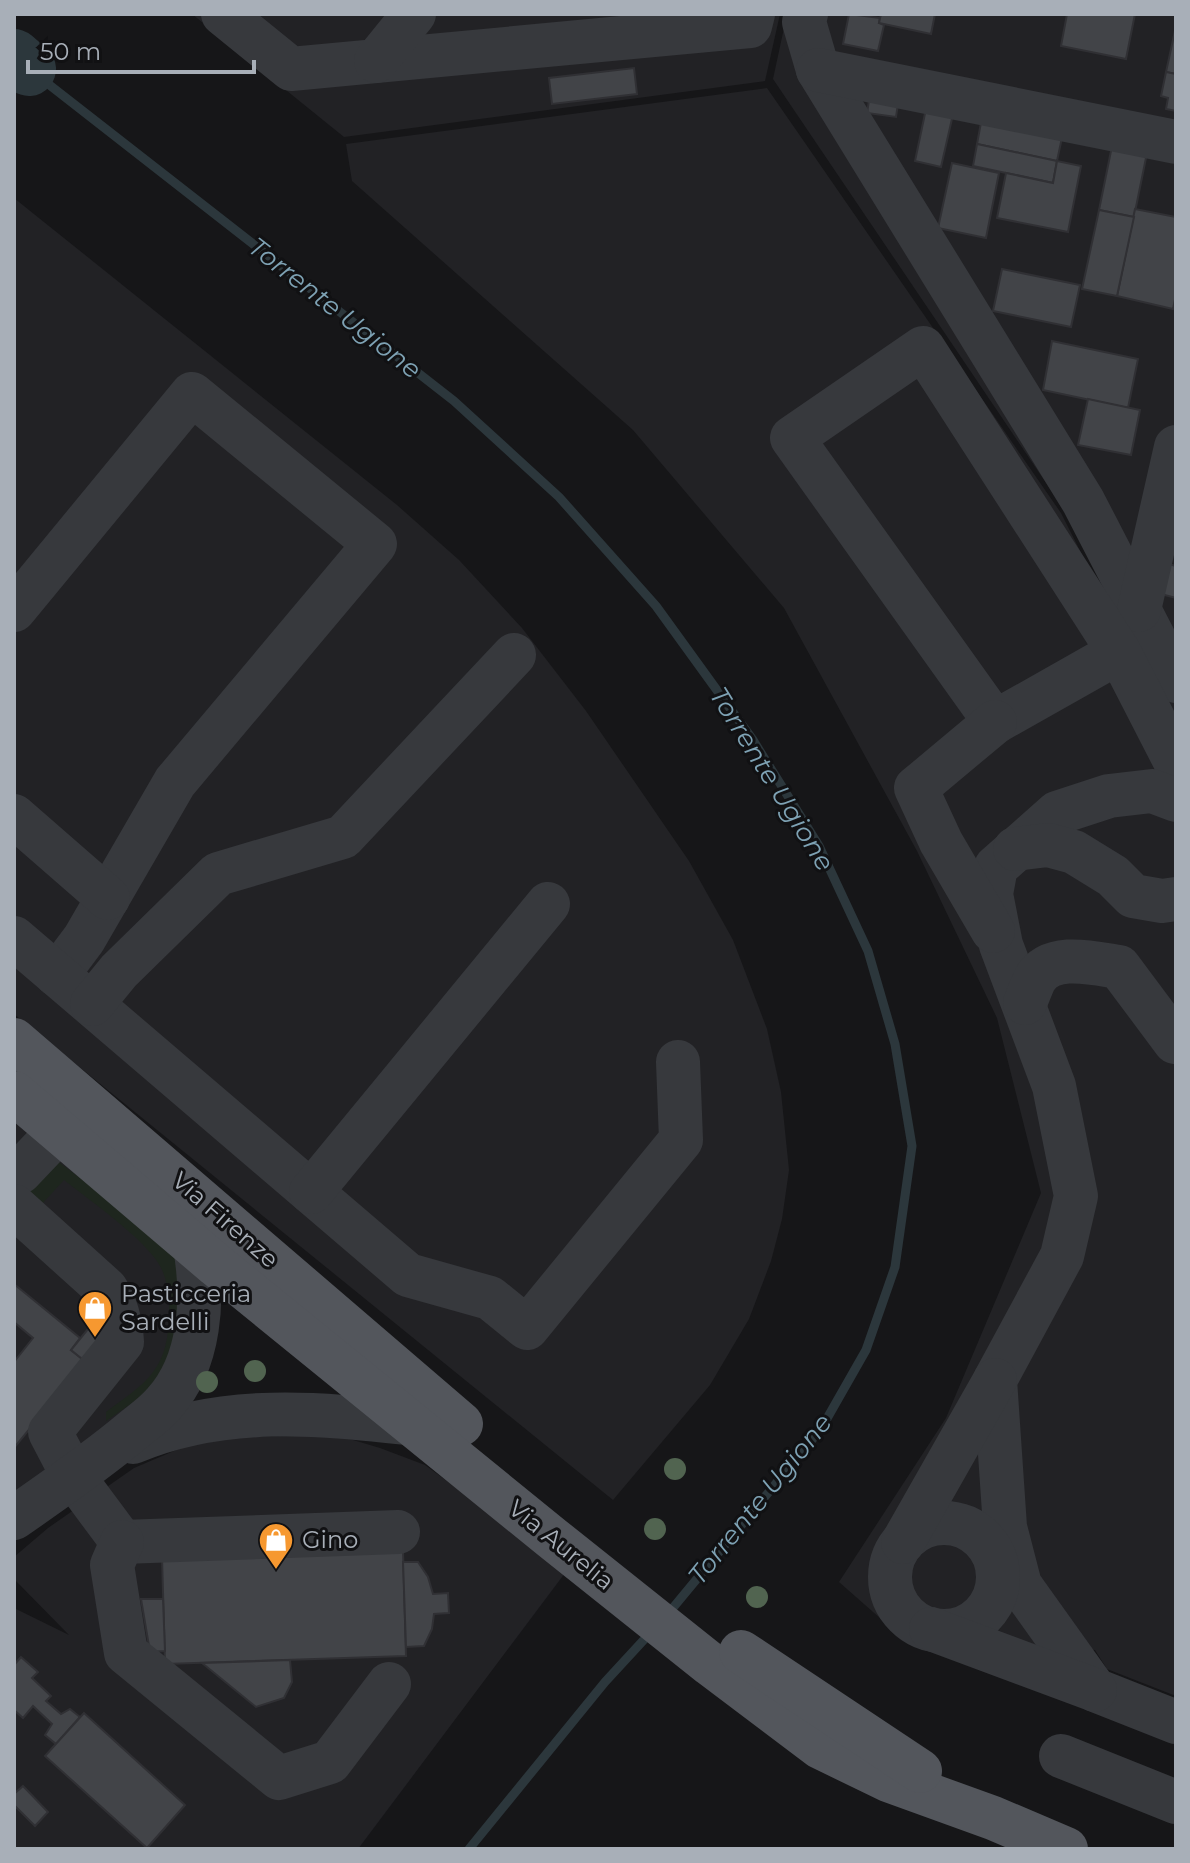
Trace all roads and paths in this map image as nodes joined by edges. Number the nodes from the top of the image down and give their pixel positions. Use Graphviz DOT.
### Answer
graph roads {
  1 [pos="414,14"];
  2 [pos="753,14"];
  3 [pos="806,14"];
  4 [pos="240,19"];
  5 [pos="563,29"];
  6 [pos="376,61"];
  7 [pos="818,70"];
  8 [pos="1176,142"];
  9 [pos="1176,447"];
  10 [pos="14,610"];
  11 [pos="1139,610"];
  12 [pos="1119,652"];
  13 [pos="514,655"];
  14 [pos="1176,681"];
  15 [pos="995,722"];
  16 [pos="1176,763"];
  17 [pos="1176,800"];
  18 [pos="14,816"];
  19 [pos="1015,849"];
  20 [pos="108,898"];
  21 [pos="1176,899"];
  22 [pos="548,904"];
  23 [pos="14,938"];
  24 [pos="1001,945"];
  25 [pos="57,975"];
  26 [pos="1025,1003"];
  27 [pos="92,1004"];
  28 [pos="14,1040"];
  29 [pos="1175,1042"];
  30 [pos="678,1062"];
  31 [pos="14,1093"];
  32 [pos="58,1132"];
  33 [pos="17,1189"];
  34 [pos="311,1192"];
  35 [pos="195,1247"];
  36 [pos="995,1380"];
  37 [pos="424,1413"];
  38 [pos="89,1465"];
  39 [pos="14,1518"];
  40 [pos="398,1532"];
  41 [pos="122,1542"];
  42 [pos="903,1542"];
  43 [pos="931,1629"];
  44 [pos="718,1653"];
  45 [pos="389,1684"];
  46 [pos="1095,1690"];
  47 [pos="1176,1722"];
  48 [pos="1061,1756"];
  49 [pos="1176,1802"];
  50 [pos="1066,1849"];
  1 -- 6 [label="street"];
  2 -- 5 [label="street"];
  3 -- 7 [label="street"];
  4 -- 6 [label="street"];
  5 -- 6 [label="street"];
  7 -- 8 [label="street"];
  7 -- 11 [label="street"];
  9 -- 11 [label="street"];
  10 -- 20 [label="street"];
  11 -- 14 [label="street"];
  12 -- 15 [label="street"];
  12 -- 15 [label="street"];
  12 -- 16 [label="street"];
  13 -- 27 [label="street"];
  15 -- 24 [label="street"];
  17 -- 19 [label="street"];
  18 -- 20 [label="street"];
  19 -- 21 [label="street"];
  19 -- 24 [label="street"];
  20 -- 25 [label="street"];
  22 -- 34 [label="street"];
  23 -- 25 [label="street"];
  24 -- 26 [label="street"];
  25 -- 27 [label="street"];
  26 -- 29 [label="street"];
  26 -- 36 [label="street"];
  27 -- 34 [label="street"];
  28 -- 37 [label="main road, Via Firenze"];
  30 -- 34 [label="street"];
  31 -- 32 [label="main road, Via Firenze"];
  32 -- 33 [label="street"];
  32 -- 35 [label="main road, Via Firenze"];
  33 -- 38 [label="street"];
  35 -- 37 [label="main road, Via Firenze"];
  35 -- 38 [label="street"];
  36 -- 42 [label="street"];
  36 -- 46 [label="street"];
  37 -- 38 [label="street"];
  37 -- 44 [label="main road, Via Aurelia"];
  37 -- 44 [label="main road, Via Aurelia"];
  38 -- 39 [label="street"];
  38 -- 41 [label="street"];
  40 -- 41 [label="street"];
  41 -- 45 [label="street"];
  42 -- 43 [label="street"];
  42 -- 43 [label="street"];
  43 -- 46 [label="street"];
  44 -- 50 [label="main road"];
  46 -- 47 [label="street"];
  48 -- 49 [label="street"];
}
